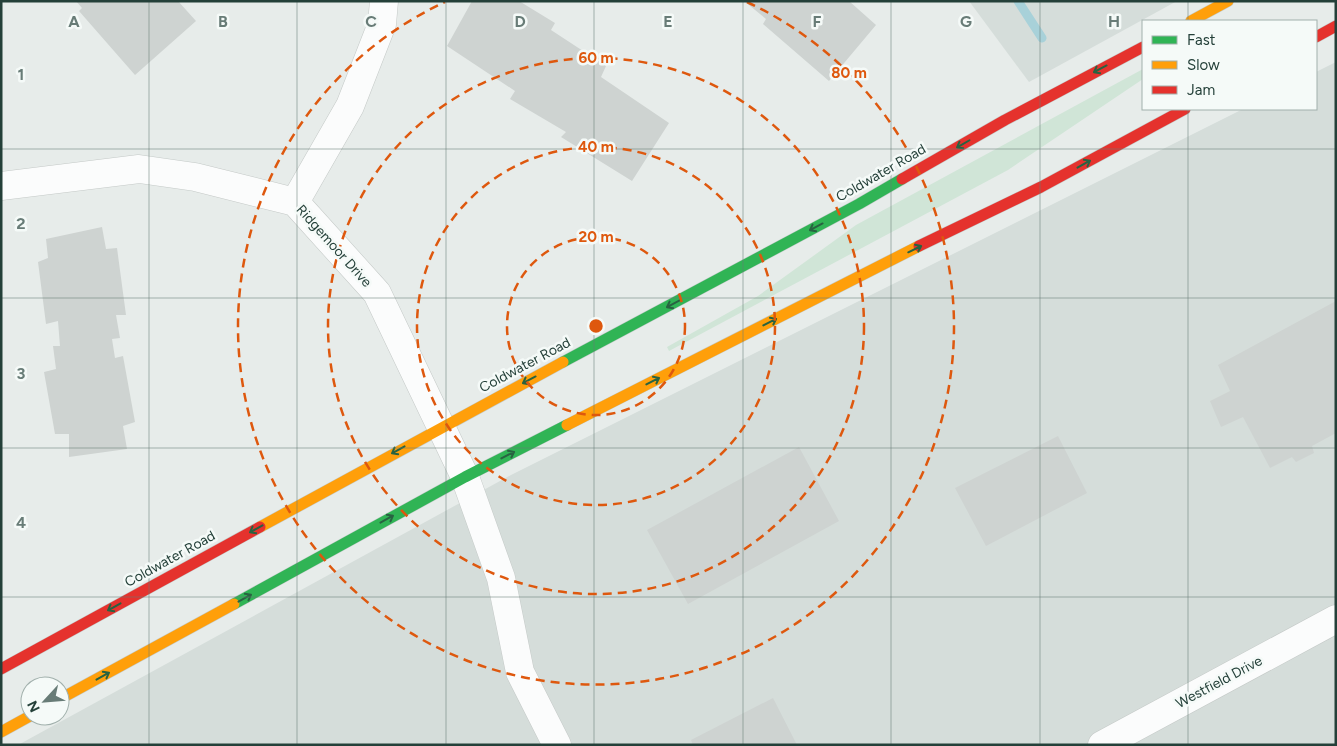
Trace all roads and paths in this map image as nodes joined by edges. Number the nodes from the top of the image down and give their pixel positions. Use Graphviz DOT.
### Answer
graph roads {
  1 [pos="384,1"];
  2 [pos="1228,1"];
  3 [pos="1193,20"];
  4 [pos="1336,26"];
  5 [pos="1317,36"];
  6 [pos="1142,48"];
  7 [pos="1182,110"];
  8 [pos="1,186"];
  9 [pos="295,202"];
  10 [pos="441,427"];
  11 [pos="465,477"];
  12 [pos="1336,619"];
  13 [pos="1,669"];
  14 [pos="70,694"];
  15 [pos="20,722"];
  16 [pos="1,732"];
  17 [pos="557,745"];
  18 [pos="1102,745"];
  1 -- 9 [label="street"];
  2 -- 3 [label="main road"];
  4 -- 5 [label="main road"];
  6 -- 10 [label="main road, Coldwater Road, one-way"];
  11 -- 7 [label="main road, one-way"];
  8 -- 9 [label="street, Ridgemoor Drive"];
  9 -- 10 [label="street, Ridgemoor Drive"];
  10 -- 11 [label="street, Ridgemoor Drive"];
  10 -- 13 [label="main road, Coldwater Road, one-way"];
  14 -- 11 [label="main road, one-way"];
  11 -- 17 [label="street, Ridgemoor Drive"];
  12 -- 18 [label="street, Westfield Drive"];
  15 -- 16 [label="main road"];
}
